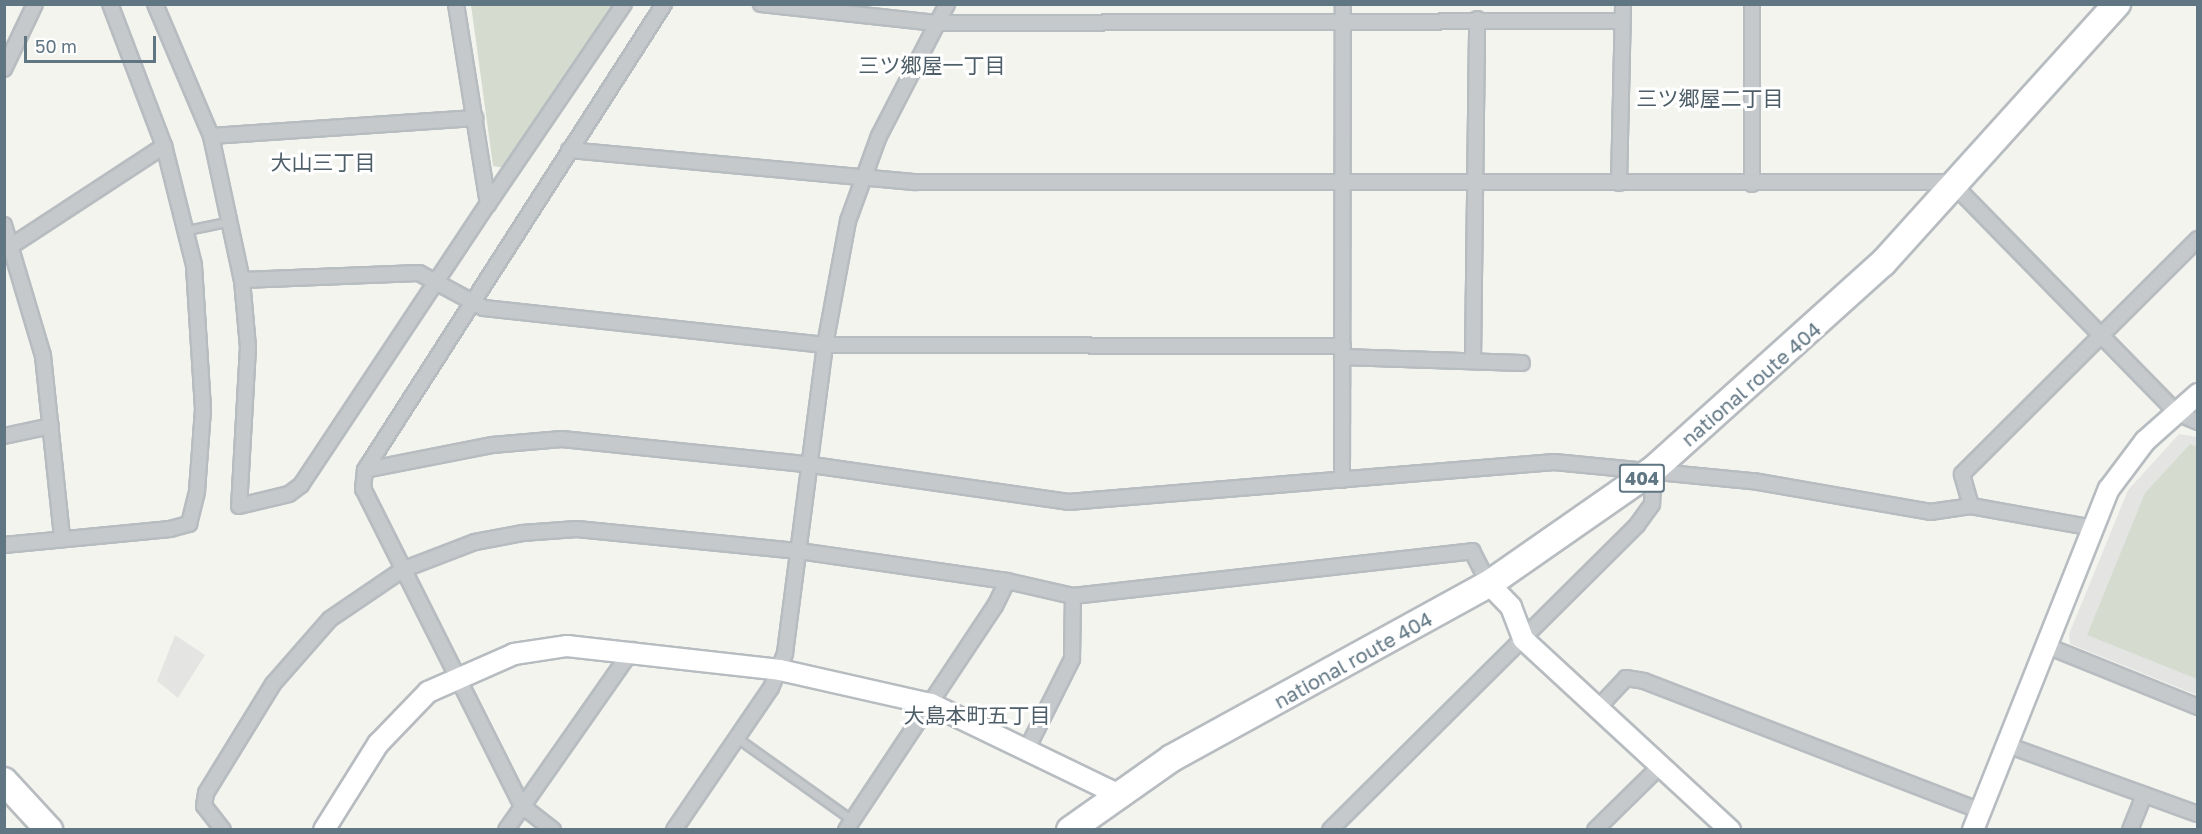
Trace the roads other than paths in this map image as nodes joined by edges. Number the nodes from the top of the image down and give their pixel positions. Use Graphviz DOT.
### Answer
graph roads {
  1 [pos="35,4"];
  2 [pos="110,4"];
  3 [pos="155,4"];
  4 [pos="456,4"];
  5 [pos="624,4"];
  6 [pos="664,4"];
  7 [pos="761,4"];
  8 [pos="947,4"];
  9 [pos="1343,4"];
  10 [pos="1623,4"];
  11 [pos="1752,4"];
  12 [pos="2117,4"];
  13 [pos="1477,19"];
  14 [pos="1622,21"];
  15 [pos="936,23"];
  16 [pos="1343,25"];
  17 [pos="4,69"];
  18 [pos="475,118"];
  19 [pos="211,136"];
  20 [pos="164,146"];
  21 [pos="569,150"];
  22 [pos="862,180"];
  23 [pos="1951,182"];
  24 [pos="1619,183"];
  25 [pos="1752,183"];
  26 [pos="1341,184"];
  27 [pos="1475,184"];
  28 [pos="488,204"];
  29 [pos="232,221"];
  30 [pos="4,225"];
  31 [pos="187,230"];
  32 [pos="2198,239"];
  33 [pos="8,247"];
  34 [pos="242,280"];
  35 [pos="436,280"];
  36 [pos="469,302"];
  37 [pos="2101,333"];
  38 [pos="825,345"];
  39 [pos="1342,352"];
  40 [pos="1473,360"];
  41 [pos="1521,363"];
  42 [pos="2198,394"];
  43 [pos="2177,413"];
  44 [pos="2198,422"];
  45 [pos="51,426"];
  46 [pos="4,436"];
  47 [pos="812,465"];
  48 [pos="1654,469"];
  49 [pos="365,470"];
  50 [pos="1342,480"];
  51 [pos="1971,506"];
  52 [pos="2093,528"];
  53 [pos="62,536"];
  54 [pos="4,544"];
  55 [pos="799,551"];
  56 [pos="402,570"];
  57 [pos="1007,581"];
  58 [pos="1489,584"];
  59 [pos="1073,596"];
  60 [pos="1522,639"];
  61 [pos="2047,646"];
  62 [pos="632,650"];
  63 [pos="780,670"];
  64 [pos="455,677"];
  65 [pos="931,704"];
  66 [pos="2198,707"];
  67 [pos="1596,710"];
  68 [pos="736,738"];
  69 [pos="2007,745"];
  70 [pos="1027,749"];
  71 [pos="1659,767"];
  72 [pos="4,781"];
  73 [pos="1117,794"];
  74 [pos="2144,795"];
  75 [pos="522,806"];
  76 [pos="1981,811"];
  77 [pos="2198,814"];
  78 [pos="849,825"];
  79 [pos="49,830"];
  80 [pos="223,830"];
  81 [pos="324,830"];
  82 [pos="506,830"];
  83 [pos="553,830"];
  84 [pos="674,830"];
  85 [pos="1070,830"];
  86 [pos="1330,830"];
  87 [pos="1595,830"];
  88 [pos="1730,830"];
  89 [pos="1973,830"];
  90 [pos="2130,830"];
  1 -- 17 [label="street"];
  2 -- 20 [label="street"];
  3 -- 19 [label="street"];
  4 -- 18 [label="street"];
  5 -- 28 [label="street"];
  6 -- 21 [label="street"];
  7 -- 15 [label="street"];
  8 -- 15 [label="street"];
  9 -- 16 [label="street"];
  10 -- 14 [label="street"];
  11 -- 25 [label="street"];
  12 -- 23 [label="highway, national route 404 / 404"];
  13 -- 14 [label="street"];
  13 -- 16 [label="street"];
  13 -- 27 [label="street"];
  14 -- 24 [label="street"];
  15 -- 16 [label="street"];
  15 -- 22 [label="street"];
  16 -- 26 [label="street"];
  18 -- 19 [label="street"];
  18 -- 28 [label="street"];
  19 -- 29 [label="street"];
  20 -- 31 [label="street"];
  20 -- 33 [label="street"];
  21 -- 22 [label="street"];
  21 -- 36 [label="street"];
  22 -- 26 [label="street"];
  22 -- 38 [label="street"];
  23 -- 25 [label="street"];
  23 -- 37 [label="street"];
  23 -- 48 [label="highway, national route 404 / 404"];
  24 -- 25 [label="street"];
  24 -- 27 [label="street"];
  26 -- 27 [label="street"];
  26 -- 39 [label="street"];
  27 -- 40 [label="street"];
  28 -- 35 [label="street"];
  29 -- 31 [label="lane"];
  29 -- 34 [label="street"];
  30 -- 33 [label="street"];
  31 -- 53 [label="street"];
  32 -- 37 [label="street"];
  33 -- 45 [label="street"];
  34 -- 35 [label="street"];
  34 -- 35 [label="street"];
  35 -- 36 [label="street"];
  36 -- 38 [label="street"];
  36 -- 49 [label="street"];
  37 -- 43 [label="street"];
  37 -- 51 [label="street"];
  38 -- 39 [label="street"];
  38 -- 47 [label="street"];
  39 -- 40 [label="street"];
  39 -- 50 [label="street"];
  40 -- 41 [label="street"];
  42 -- 43 [label="street"];
  43 -- 44 [label="street"];
  43 -- 52 [label="street"];
  45 -- 46 [label="street"];
  45 -- 53 [label="street"];
  47 -- 49 [label="street"];
  47 -- 50 [label="street"];
  47 -- 55 [label="street"];
  48 -- 50 [label="street"];
  48 -- 51 [label="street"];
  48 -- 58 [label="highway, national route 404 / 404"];
  48 -- 60 [label="street"];
  49 -- 56 [label="street"];
  51 -- 52 [label="street"];
  52 -- 61 [label="street"];
  53 -- 54 [label="street"];
  55 -- 56 [label="street"];
  55 -- 57 [label="street"];
  55 -- 63 [label="street"];
  56 -- 64 [label="street"];
  56 -- 80 [label="street"];
  57 -- 59 [label="street"];
  57 -- 65 [label="street"];
  58 -- 59 [label="street"];
  58 -- 60 [label="street"];
  58 -- 73 [label="highway, national route 404 / 404"];
  59 -- 70 [label="street"];
  60 -- 67 [label="street"];
  60 -- 86 [label="street"];
  61 -- 66 [label="street"];
  61 -- 69 [label="street"];
  62 -- 63 [label="street"];
  62 -- 64 [label="street"];
  62 -- 75 [label="street"];
  63 -- 65 [label="street"];
  63 -- 68 [label="street"];
  64 -- 75 [label="street"];
  64 -- 81 [label="street"];
  65 -- 70 [label="street"];
  65 -- 78 [label="street"];
  67 -- 71 [label="street"];
  67 -- 76 [label="street"];
  68 -- 78 [label="lane"];
  68 -- 84 [label="street"];
  69 -- 74 [label="street"];
  69 -- 76 [label="street"];
  70 -- 73 [label="street"];
  71 -- 87 [label="street"];
  71 -- 88 [label="street"];
  72 -- 79 [label="highway"];
  73 -- 85 [label="highway, national route 404 / 404"];
  74 -- 77 [label="street"];
  74 -- 90 [label="street"];
  75 -- 82 [label="street"];
  75 -- 83 [label="street"];
  76 -- 89 [label="street"];
}
